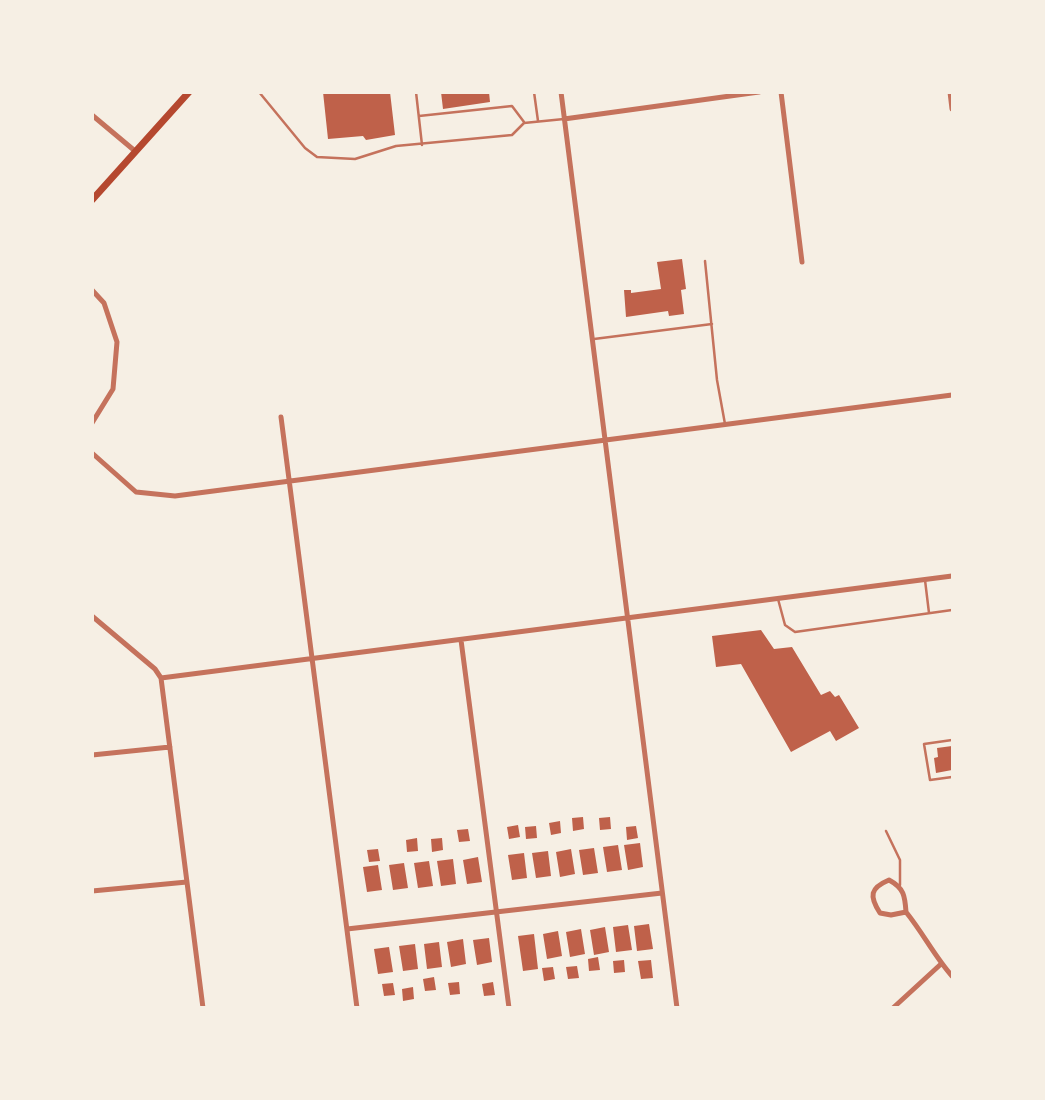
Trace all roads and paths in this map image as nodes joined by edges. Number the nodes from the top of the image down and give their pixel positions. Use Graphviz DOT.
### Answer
graph roads {
  1 [pos="189,92"];
  2 [pos="259,92"];
  3 [pos="416,92"];
  4 [pos="534,92"];
  5 [pos="561,92"];
  6 [pos="703,92"];
  7 [pos="759,92"];
  8 [pos="781,92"];
  9 [pos="950,92"];
  10 [pos="704,100"];
  11 [pos="952,109"];
  12 [pos="92,115"];
  13 [pos="419,116"];
  14 [pos="564,119"];
  15 [pos="538,121"];
  16 [pos="524,122"];
  17 [pos="422,145"];
  18 [pos="134,151"];
  19 [pos="92,200"];
  20 [pos="705,261"];
  21 [pos="802,262"];
  22 [pos="92,290"];
  23 [pos="712,324"];
  24 [pos="592,339"];
  25 [pos="952,394"];
  26 [pos="281,417"];
  27 [pos="92,423"];
  28 [pos="725,424"];
  29 [pos="605,440"];
  30 [pos="92,453"];
  31 [pos="289,481"];
  32 [pos="952,576"];
  33 [pos="925,580"];
  34 [pos="778,599"];
  35 [pos="952,610"];
  36 [pos="929,613"];
  37 [pos="92,616"];
  38 [pos="628,618"];
  39 [pos="461,640"];
  40 [pos="312,659"];
  41 [pos="161,678"];
  42 [pos="952,740"];
  43 [pos="170,747"];
  44 [pos="92,755"];
  45 [pos="952,777"];
  46 [pos="886,831"];
  47 [pos="187,882"];
  48 [pos="900,885"];
  49 [pos="92,891"];
  50 [pos="662,893"];
  51 [pos="906,912"];
  52 [pos="496,913"];
  53 [pos="347,929"];
  54 [pos="941,964"];
  55 [pos="952,976"];
  56 [pos="203,1008"];
  57 [pos="357,1008"];
  58 [pos="509,1008"];
  59 [pos="677,1008"];
  60 [pos="893,1008"];
  1 -- 18 [label="main road"];
  2 -- 17 [label="lane"];
  3 -- 13 [label="lane"];
  4 -- 15 [label="lane"];
  5 -- 14 [label="street"];
  6 -- 10 [label="street"];
  7 -- 10 [label="street"];
  8 -- 21 [label="street"];
  9 -- 11 [label="street"];
  10 -- 14 [label="street"];
  12 -- 18 [label="street"];
  13 -- 16 [label="lane"];
  13 -- 17 [label="lane"];
  14 -- 15 [label="lane"];
  14 -- 24 [label="street"];
  15 -- 16 [label="lane"];
  16 -- 17 [label="lane"];
  18 -- 19 [label="main road"];
  20 -- 23 [label="lane"];
  22 -- 27 [label="street"];
  23 -- 24 [label="lane"];
  23 -- 28 [label="lane"];
  24 -- 29 [label="street"];
  25 -- 28 [label="street"];
  26 -- 31 [label="street"];
  28 -- 29 [label="street"];
  29 -- 31 [label="street"];
  29 -- 38 [label="street"];
  30 -- 31 [label="street"];
  31 -- 40 [label="street"];
  32 -- 33 [label="street"];
  33 -- 34 [label="street"];
  33 -- 36 [label="lane"];
  34 -- 36 [label="lane"];
  34 -- 38 [label="street"];
  35 -- 36 [label="lane"];
  37 -- 41 [label="street"];
  38 -- 39 [label="street"];
  38 -- 50 [label="street"];
  39 -- 40 [label="street"];
  39 -- 52 [label="street"];
  40 -- 41 [label="street"];
  40 -- 53 [label="street"];
  41 -- 43 [label="street"];
  42 -- 45 [label="lane"];
  43 -- 44 [label="street"];
  43 -- 47 [label="street"];
  46 -- 48 [label="lane"];
  47 -- 49 [label="street"];
  47 -- 56 [label="street"];
  48 -- 51 [label="street"];
  48 -- 51 [label="street"];
  50 -- 52 [label="street"];
  50 -- 59 [label="street"];
  51 -- 54 [label="street"];
  52 -- 53 [label="street"];
  52 -- 58 [label="street"];
  53 -- 57 [label="street"];
  54 -- 55 [label="street"];
  54 -- 60 [label="street"];
}
